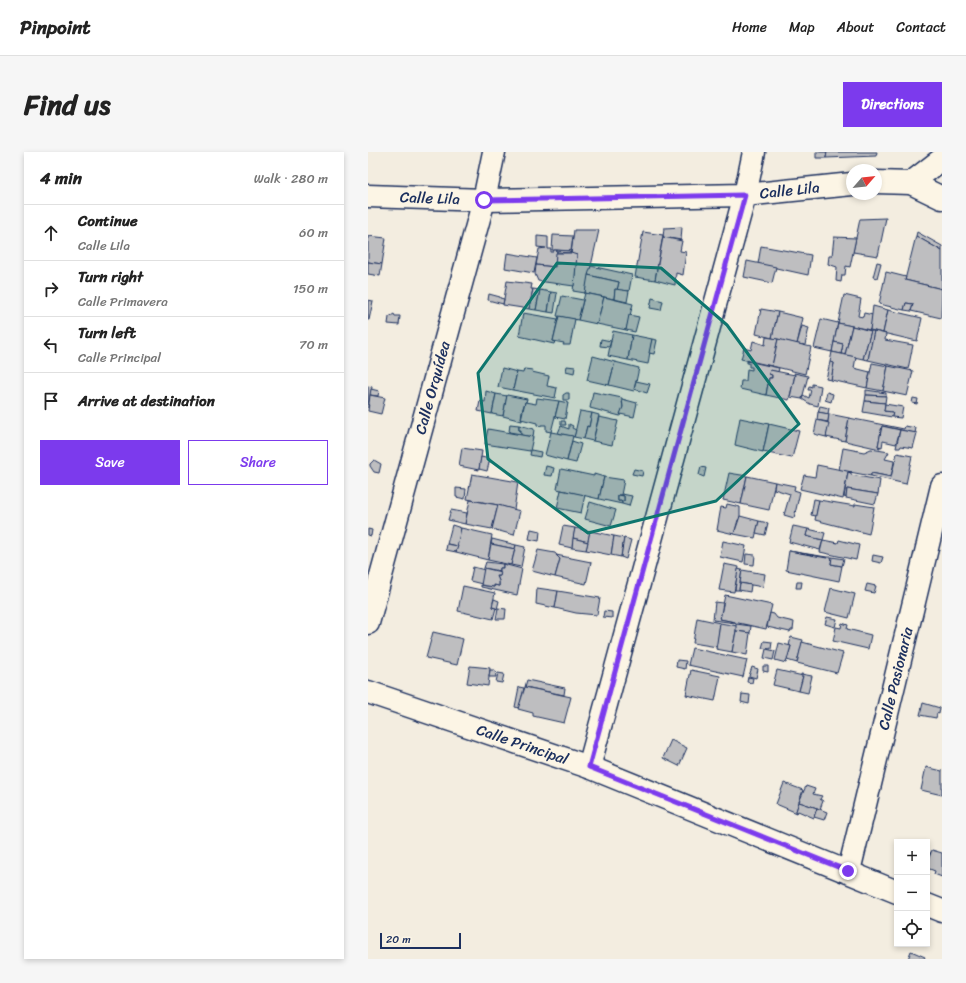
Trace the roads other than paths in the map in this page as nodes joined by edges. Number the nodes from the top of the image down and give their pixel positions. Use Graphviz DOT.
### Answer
graph roads {
  1 [pos="494,152"];
  2 [pos="754,152"];
  3 [pos="942,159"];
  4 [pos="882,182"];
  5 [pos="911,183"];
  6 [pos="846,185"];
  7 [pos="745,195"];
  8 [pos="368,196"];
  9 [pos="942,198"];
  10 [pos="484,200"];
  11 [pos="942,486"];
  12 [pos="368,623"];
  13 [pos="368,692"];
  14 [pos="589,767"];
  15 [pos="848,871"];
  16 [pos="894,891"];
  17 [pos="930,906"];
  18 [pos="942,911"];
  1 -- 10 [label="street, Calle Orquídea"];
  2 -- 7 [label="street"];
  3 -- 5 [label="street"];
  4 -- 5 [label="street"];
  5 -- 9 [label="street"];
  6 -- 7 [label="street, Calle Lila"];
  7 -- 10 [label="street, Calle Lila"];
  7 -- 14 [label="street"];
  8 -- 10 [label="street, Calle Lila"];
  10 -- 12 [label="street, Calle Orquídea"];
  11 -- 15 [label="street, Calle Pasionaria"];
  13 -- 14 [label="street, Calle Principal"];
  14 -- 15 [label="street, Calle Principal"];
  15 -- 16 [label="street, Calle Principal"];
  17 -- 18 [label="street"];
}
